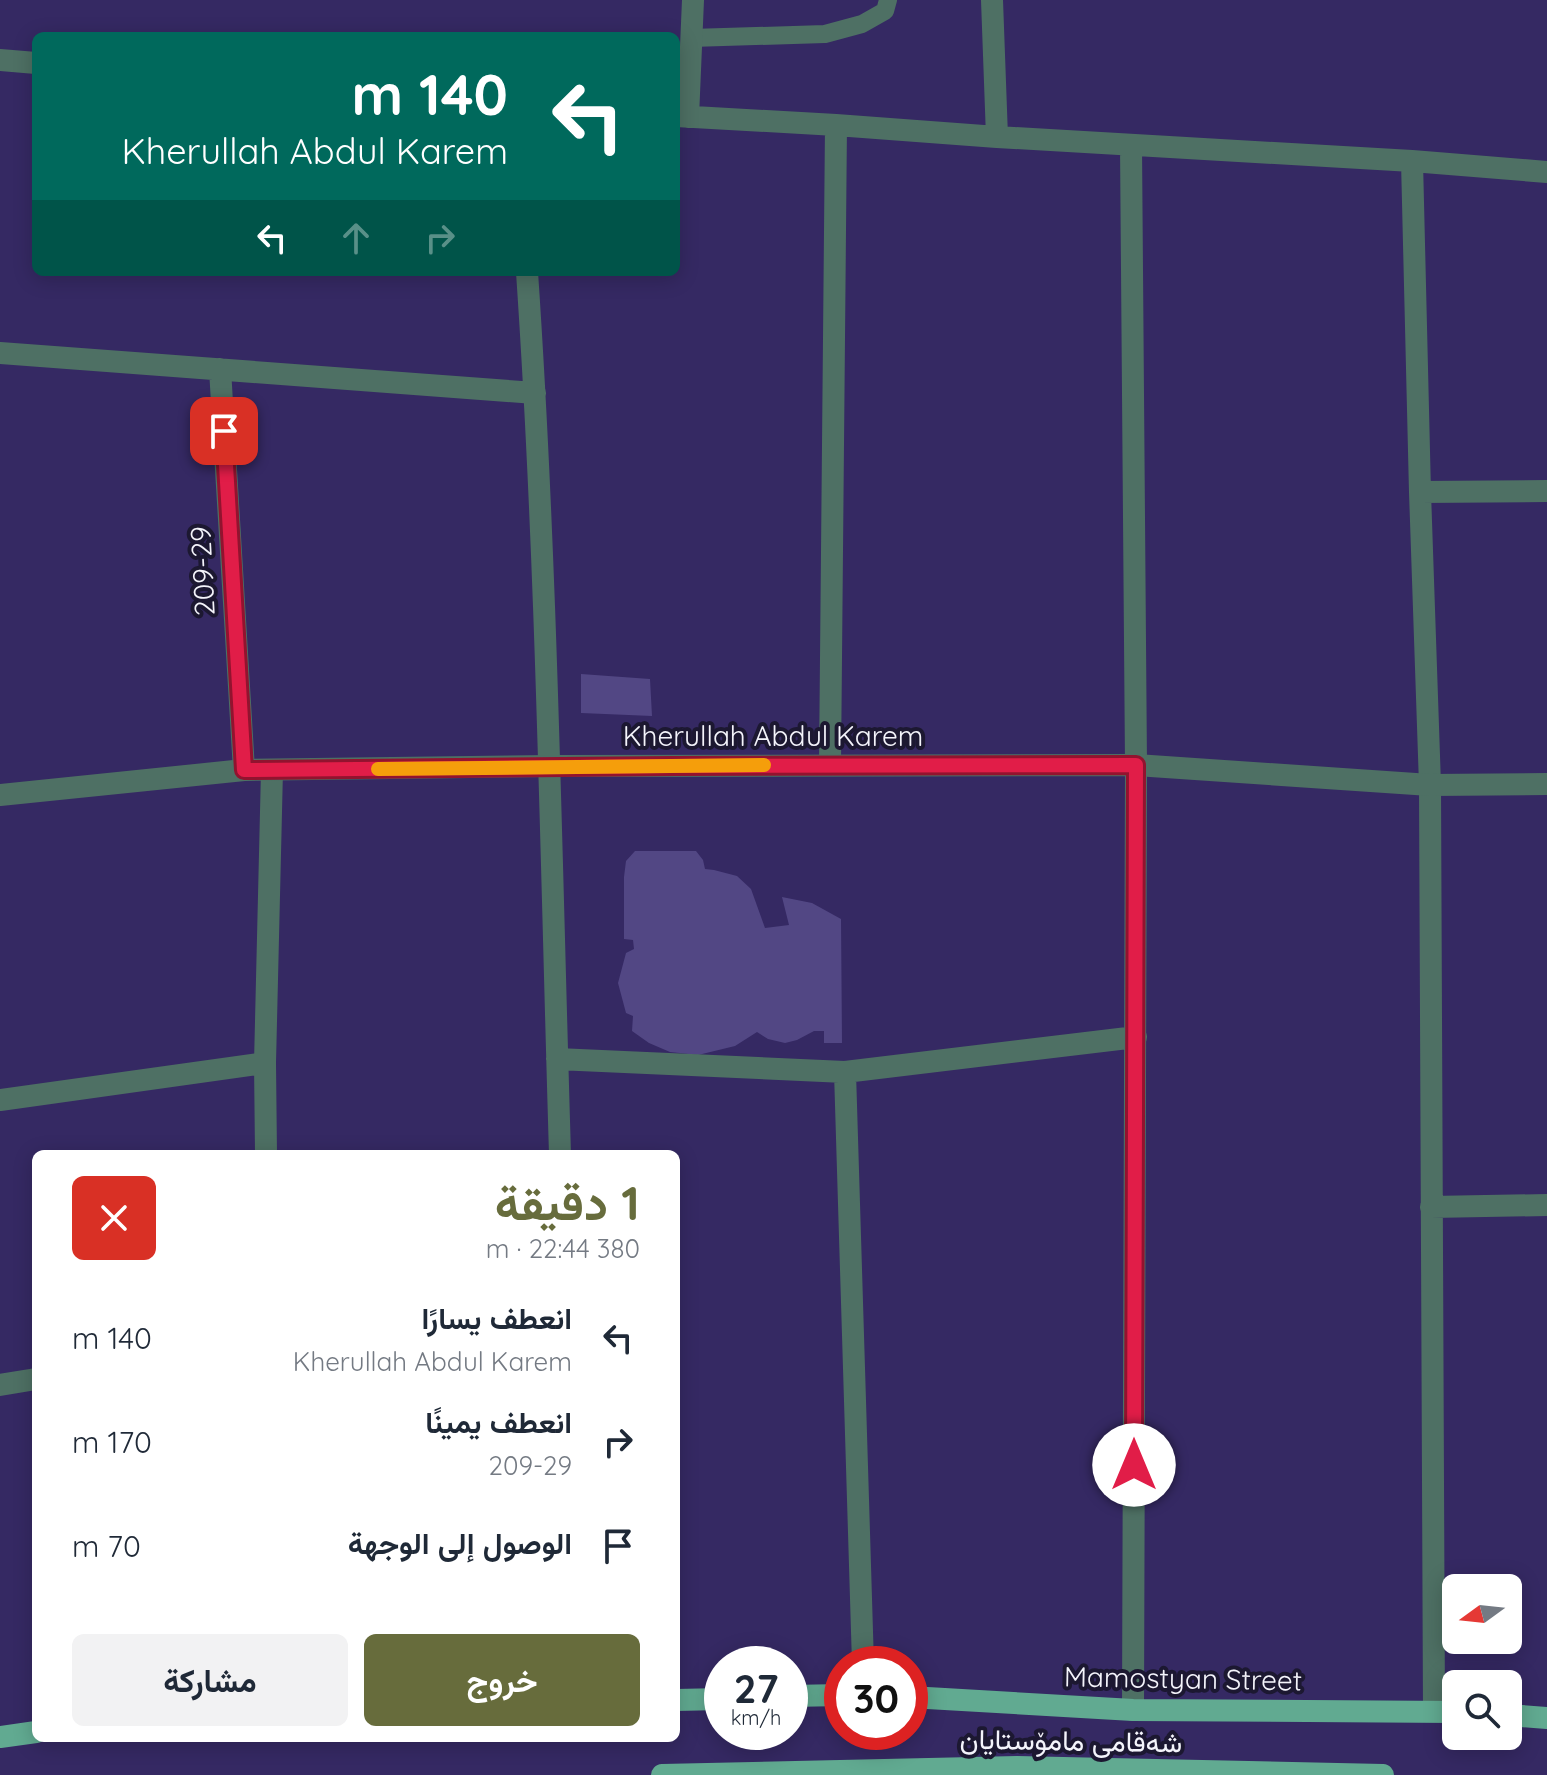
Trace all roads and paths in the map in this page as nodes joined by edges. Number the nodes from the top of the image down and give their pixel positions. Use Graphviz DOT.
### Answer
graph roads {
  1 [pos="693,0"];
  2 [pos="888,0"];
  3 [pos="992,0"];
  4 [pos="691,38"];
  5 [pos="0,60"];
  6 [pos="32,63"];
  7 [pos="682,116"];
  8 [pos="836,125"];
  9 [pos="997,137"];
  10 [pos="1131,146"];
  11 [pos="1412,161"];
  12 [pos="1547,172"];
  13 [pos="527,276"];
  14 [pos="0,353"];
  15 [pos="220,369"];
  16 [pos="535,393"];
  17 [pos="1547,491"];
  18 [pos="1420,492"];
  19 [pos="830,765"];
  20 [pos="1136,765"];
  21 [pos="549,766"];
  22 [pos="244,770"];
  23 [pos="272,770"];
  24 [pos="1547,784"];
  25 [pos="1430,785"];
  26 [pos="0,795"];
  27 [pos="1136,1037"];
  28 [pos="557,1059"];
  29 [pos="265,1063"];
  30 [pos="845,1072"];
  31 [pos="0,1100"];
  32 [pos="266,1150"];
  33 [pos="560,1150"];
  34 [pos="1547,1205"];
  35 [pos="1431,1207"];
  36 [pos="32,1380"];
  37 [pos="0,1385"];
  38 [pos="862,1646"];
  39 [pos="1444,1670"];
  40 [pos="928,1698"];
  41 [pos="704,1699"];
  42 [pos="680,1700"];
  43 [pos="1133,1710"];
  44 [pos="1442,1711"];
  45 [pos="1522,1716"];
  46 [pos="1547,1718"];
  47 [pos="32,1733"];
  48 [pos="0,1737"];
  49 [pos="1017,1771"];
  50 [pos="662,1775"];
  51 [pos="1383,1775"];
  1 -- 4 [label="street"];
  2 -- 4 [label="lane"];
  3 -- 9 [label="street"];
  4 -- 7 [label="street"];
  5 -- 6 [label="street"];
  7 -- 8 [label="street"];
  8 -- 9 [label="street"];
  8 -- 19 [label="street"];
  9 -- 10 [label="street"];
  10 -- 11 [label="street"];
  10 -- 20 [label="street"];
  11 -- 12 [label="street"];
  11 -- 18 [label="street"];
  13 -- 16 [label="street"];
  14 -- 15 [label="street"];
  15 -- 16 [label="street"];
  15 -- 22 [label="street, 209-29"];
  16 -- 21 [label="street"];
  17 -- 18 [label="street"];
  18 -- 25 [label="street"];
  19 -- 20 [label="street, Kherullah Abdul Karem"];
  19 -- 21 [label="street, Kherullah Abdul Karem"];
  20 -- 25 [label="street, Kherullah Abdul Karem"];
  20 -- 27 [label="street"];
  21 -- 23 [label="street, Kherullah Abdul Karem"];
  21 -- 28 [label="street"];
  22 -- 23 [label="street, Kherullah Abdul Karem"];
  22 -- 26 [label="street, Kherullah Abdul Karem"];
  23 -- 29 [label="street"];
  24 -- 25 [label="street, Kherullah Abdul Karem"];
  25 -- 35 [label="street"];
  27 -- 30 [label="street"];
  27 -- 43 [label="street"];
  28 -- 30 [label="street"];
  28 -- 33 [label="street"];
  29 -- 31 [label="street"];
  29 -- 32 [label="street"];
  30 -- 38 [label="street"];
  34 -- 35 [label="street"];
  35 -- 39 [label="street"];
  36 -- 37 [label="street"];
  40 -- 43 [label="main road, Mamostyan Street"];
  41 -- 42 [label="main road"];
  43 -- 44 [label="main road, Mamostyan Street"];
  45 -- 46 [label="main road"];
  47 -- 48 [label="main road"];
  49 -- 50 [label="main road, شەقامی مامۆستایان"];
  49 -- 51 [label="main road, شەقامی مامۆستایان"];
}
